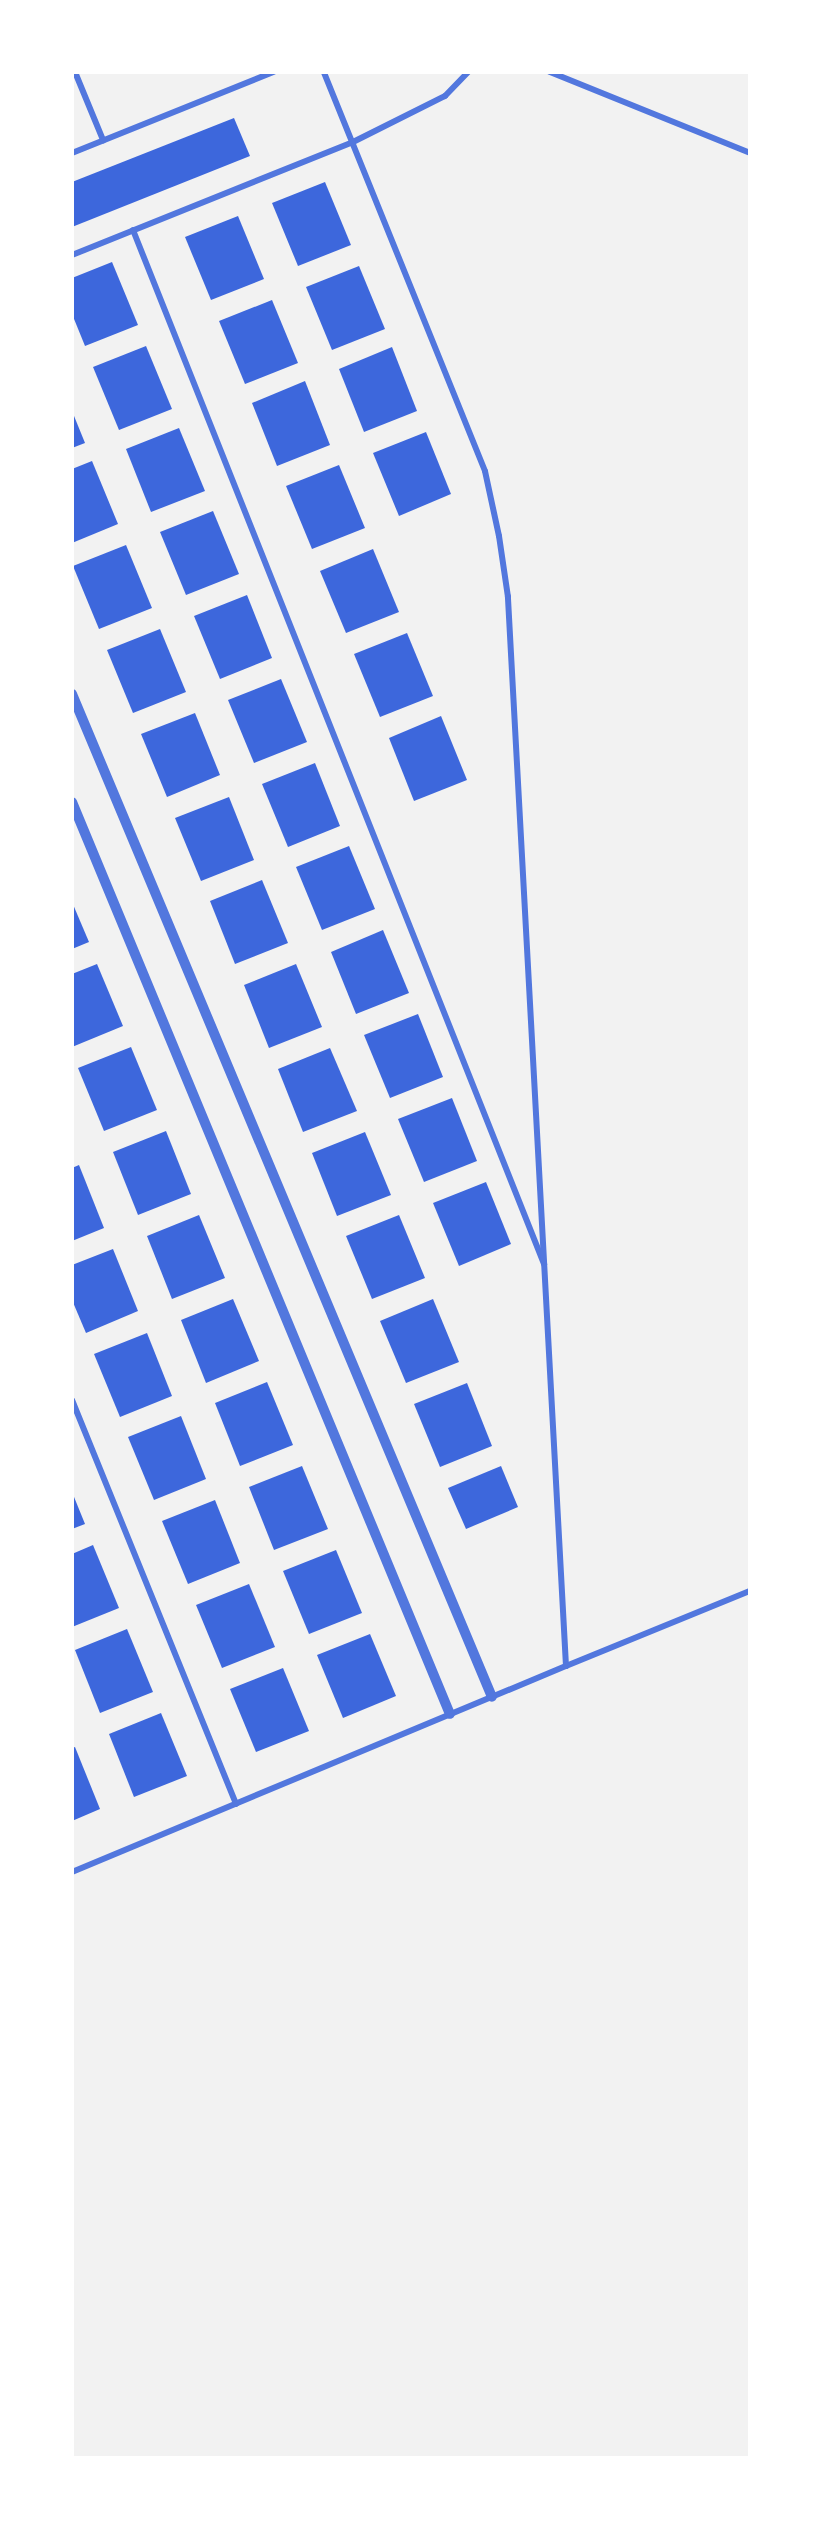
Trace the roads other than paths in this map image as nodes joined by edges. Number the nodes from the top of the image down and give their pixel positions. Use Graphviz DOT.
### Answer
graph roads {
  1 [pos="75,72"];
  2 [pos="273,72"];
  3 [pos="324,72"];
  4 [pos="468,72"];
  5 [pos="550,72"];
  6 [pos="103,140"];
  7 [pos="353,142"];
  8 [pos="72,153"];
  9 [pos="750,153"];
  10 [pos="133,230"];
  11 [pos="72,255"];
  12 [pos="72,694"];
  13 [pos="72,802"];
  14 [pos="547,1270"];
  15 [pos="72,1401"];
  16 [pos="750,1591"];
  17 [pos="566,1666"];
  18 [pos="492,1697"];
  19 [pos="450,1714"];
  20 [pos="236,1804"];
  21 [pos="72,1872"];
  1 -- 6 [label="street"];
  2 -- 6 [label="street"];
  3 -- 7 [label="street"];
  4 -- 7 [label="street"];
  5 -- 9 [label="street"];
  6 -- 8 [label="street"];
  7 -- 10 [label="street"];
  7 -- 14 [label="street"];
  10 -- 11 [label="street"];
  10 -- 14 [label="street"];
  12 -- 18 [label="street"];
  13 -- 19 [label="street"];
  14 -- 17 [label="street"];
  15 -- 20 [label="street"];
  16 -- 17 [label="street"];
  17 -- 18 [label="street"];
  18 -- 19 [label="street"];
  19 -- 20 [label="street"];
  20 -- 21 [label="street"];
}
